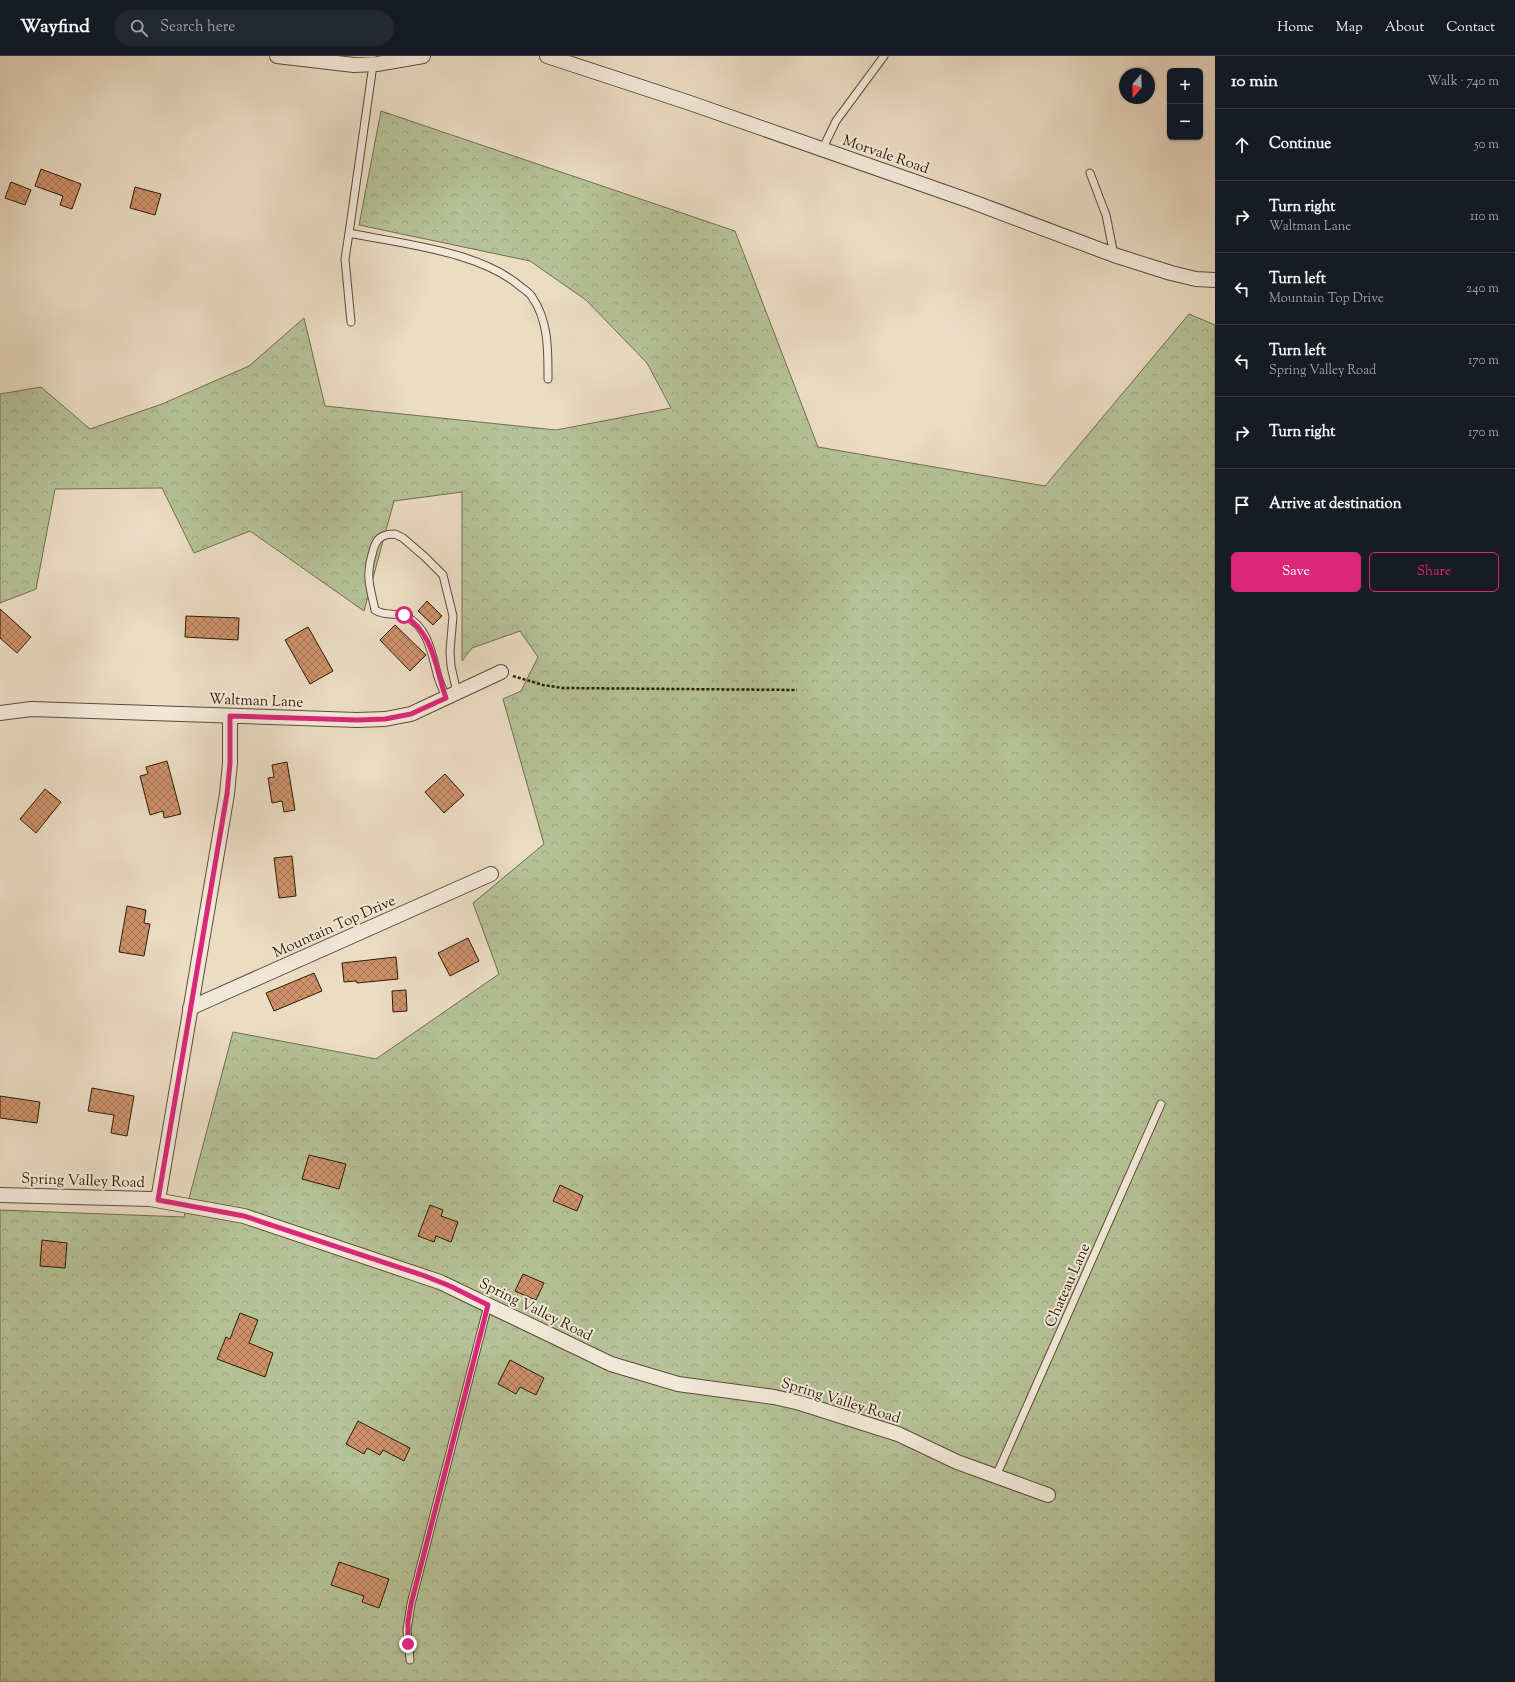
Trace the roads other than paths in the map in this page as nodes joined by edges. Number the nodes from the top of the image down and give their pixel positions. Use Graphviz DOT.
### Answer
graph roads {
  1 [pos="277,56"];
  2 [pos="423,56"];
  3 [pos="547,56"];
  4 [pos="884,56"];
  5 [pos="373,64"];
  6 [pos="822,150"];
  7 [pos="1090,173"];
  8 [pos="349,234"];
  9 [pos="1114,256"];
  10 [pos="1215,280"];
  11 [pos="351,322"];
  12 [pos="548,379"];
  13 [pos="501,672"];
  14 [pos="452,695"];
  15 [pos="0,713"];
  16 [pos="230,716"];
  17 [pos="491,874"];
  18 [pos="190,1008"];
  19 [pos="1161,1104"];
  20 [pos="0,1195"];
  21 [pos="158,1200"];
  22 [pos="488,1305"];
  23 [pos="996,1476"];
  24 [pos="1048,1495"];
  25 [pos="410,1660"];
  1 -- 5 [label="street"];
  2 -- 5 [label="street"];
  3 -- 6 [label="street, Morvale Road"];
  4 -- 6 [label="lane"];
  5 -- 8 [label="lane"];
  6 -- 9 [label="street, Morvale Road"];
  7 -- 9 [label="lane"];
  8 -- 11 [label="lane"];
  8 -- 12 [label="lane"];
  9 -- 10 [label="street, Morvale Road"];
  13 -- 14 [label="street, Waltman Lane"];
  14 -- 14 [label="lane"];
  14 -- 16 [label="street, Waltman Lane"];
  15 -- 16 [label="street, Waltman Lane"];
  16 -- 18 [label="street"];
  17 -- 18 [label="street, Mountain Top Drive"];
  18 -- 21 [label="street"];
  19 -- 23 [label="lane, Chateau Lane"];
  20 -- 21 [label="street, Spring Valley Road"];
  21 -- 22 [label="street, Spring Valley Road"];
  22 -- 23 [label="street, Spring Valley Road"];
  22 -- 25 [label="lane"];
  23 -- 24 [label="street, Spring Valley Road"];
}
